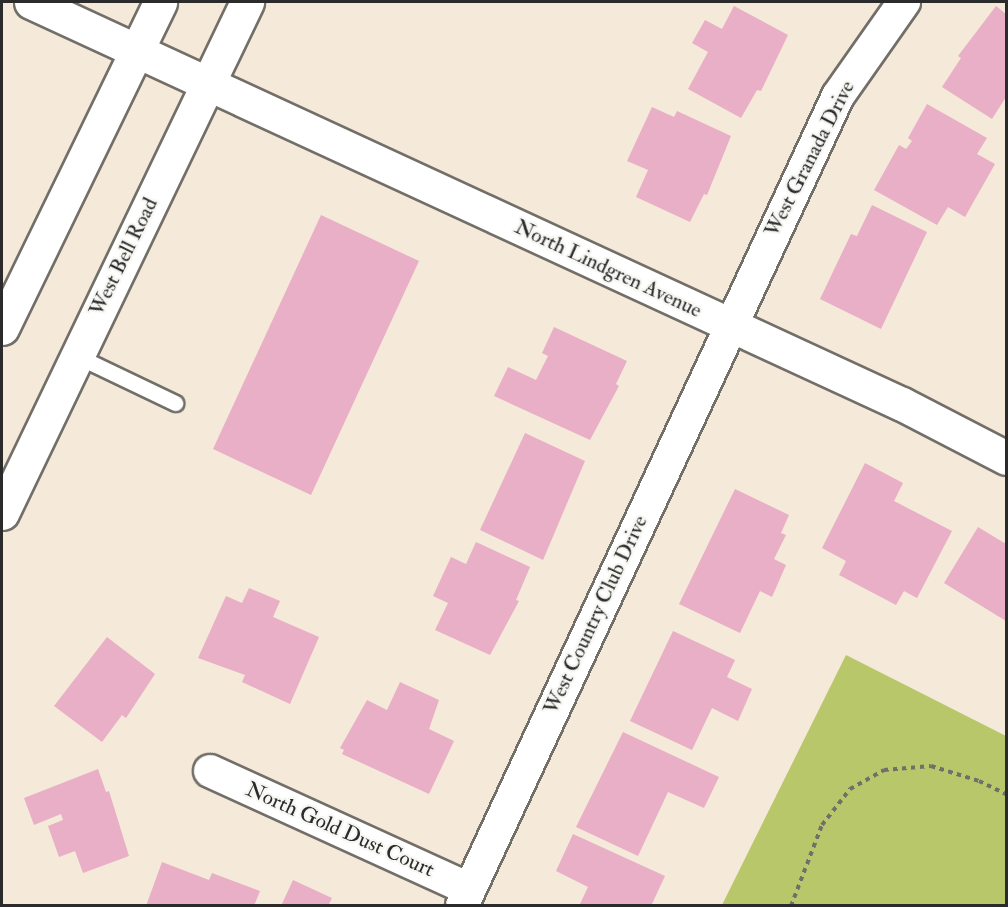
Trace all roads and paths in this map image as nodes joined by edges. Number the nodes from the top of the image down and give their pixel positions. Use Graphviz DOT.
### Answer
graph roads {
  1 [pos="31,2"];
  2 [pos="160,2"];
  3 [pos="247,2"];
  4 [pos="904,2"];
  5 [pos="136,51"];
  6 [pos="208,84"];
  7 [pos="730,325"];
  8 [pos="2,328"];
  9 [pos="77,356"];
  10 [pos="175,403"];
  11 [pos="1006,458"];
  12 [pos="2,513"];
  13 [pos="210,771"];
  14 [pos="1006,794"];
  15 [pos="466,897"];
  16 [pos="791,906"];
  1 -- 5 [label="street, North Lindgren Avenue"];
  2 -- 5 [label="street"];
  3 -- 6 [label="street, West Bell Road"];
  4 -- 7 [label="street, West Granada Drive"];
  5 -- 6 [label="street, North Lindgren Avenue"];
  5 -- 8 [label="street"];
  6 -- 7 [label="street, North Lindgren Avenue"];
  6 -- 9 [label="street, West Bell Road"];
  7 -- 11 [label="street, North Lindgren Avenue"];
  7 -- 15 [label="street, West Country Club Drive"];
  9 -- 10 [label="lane"];
  9 -- 12 [label="street, West Bell Road"];
  13 -- 15 [label="street, North Gold Dust Court"];
  14 -- 16 [label="path"];
}
